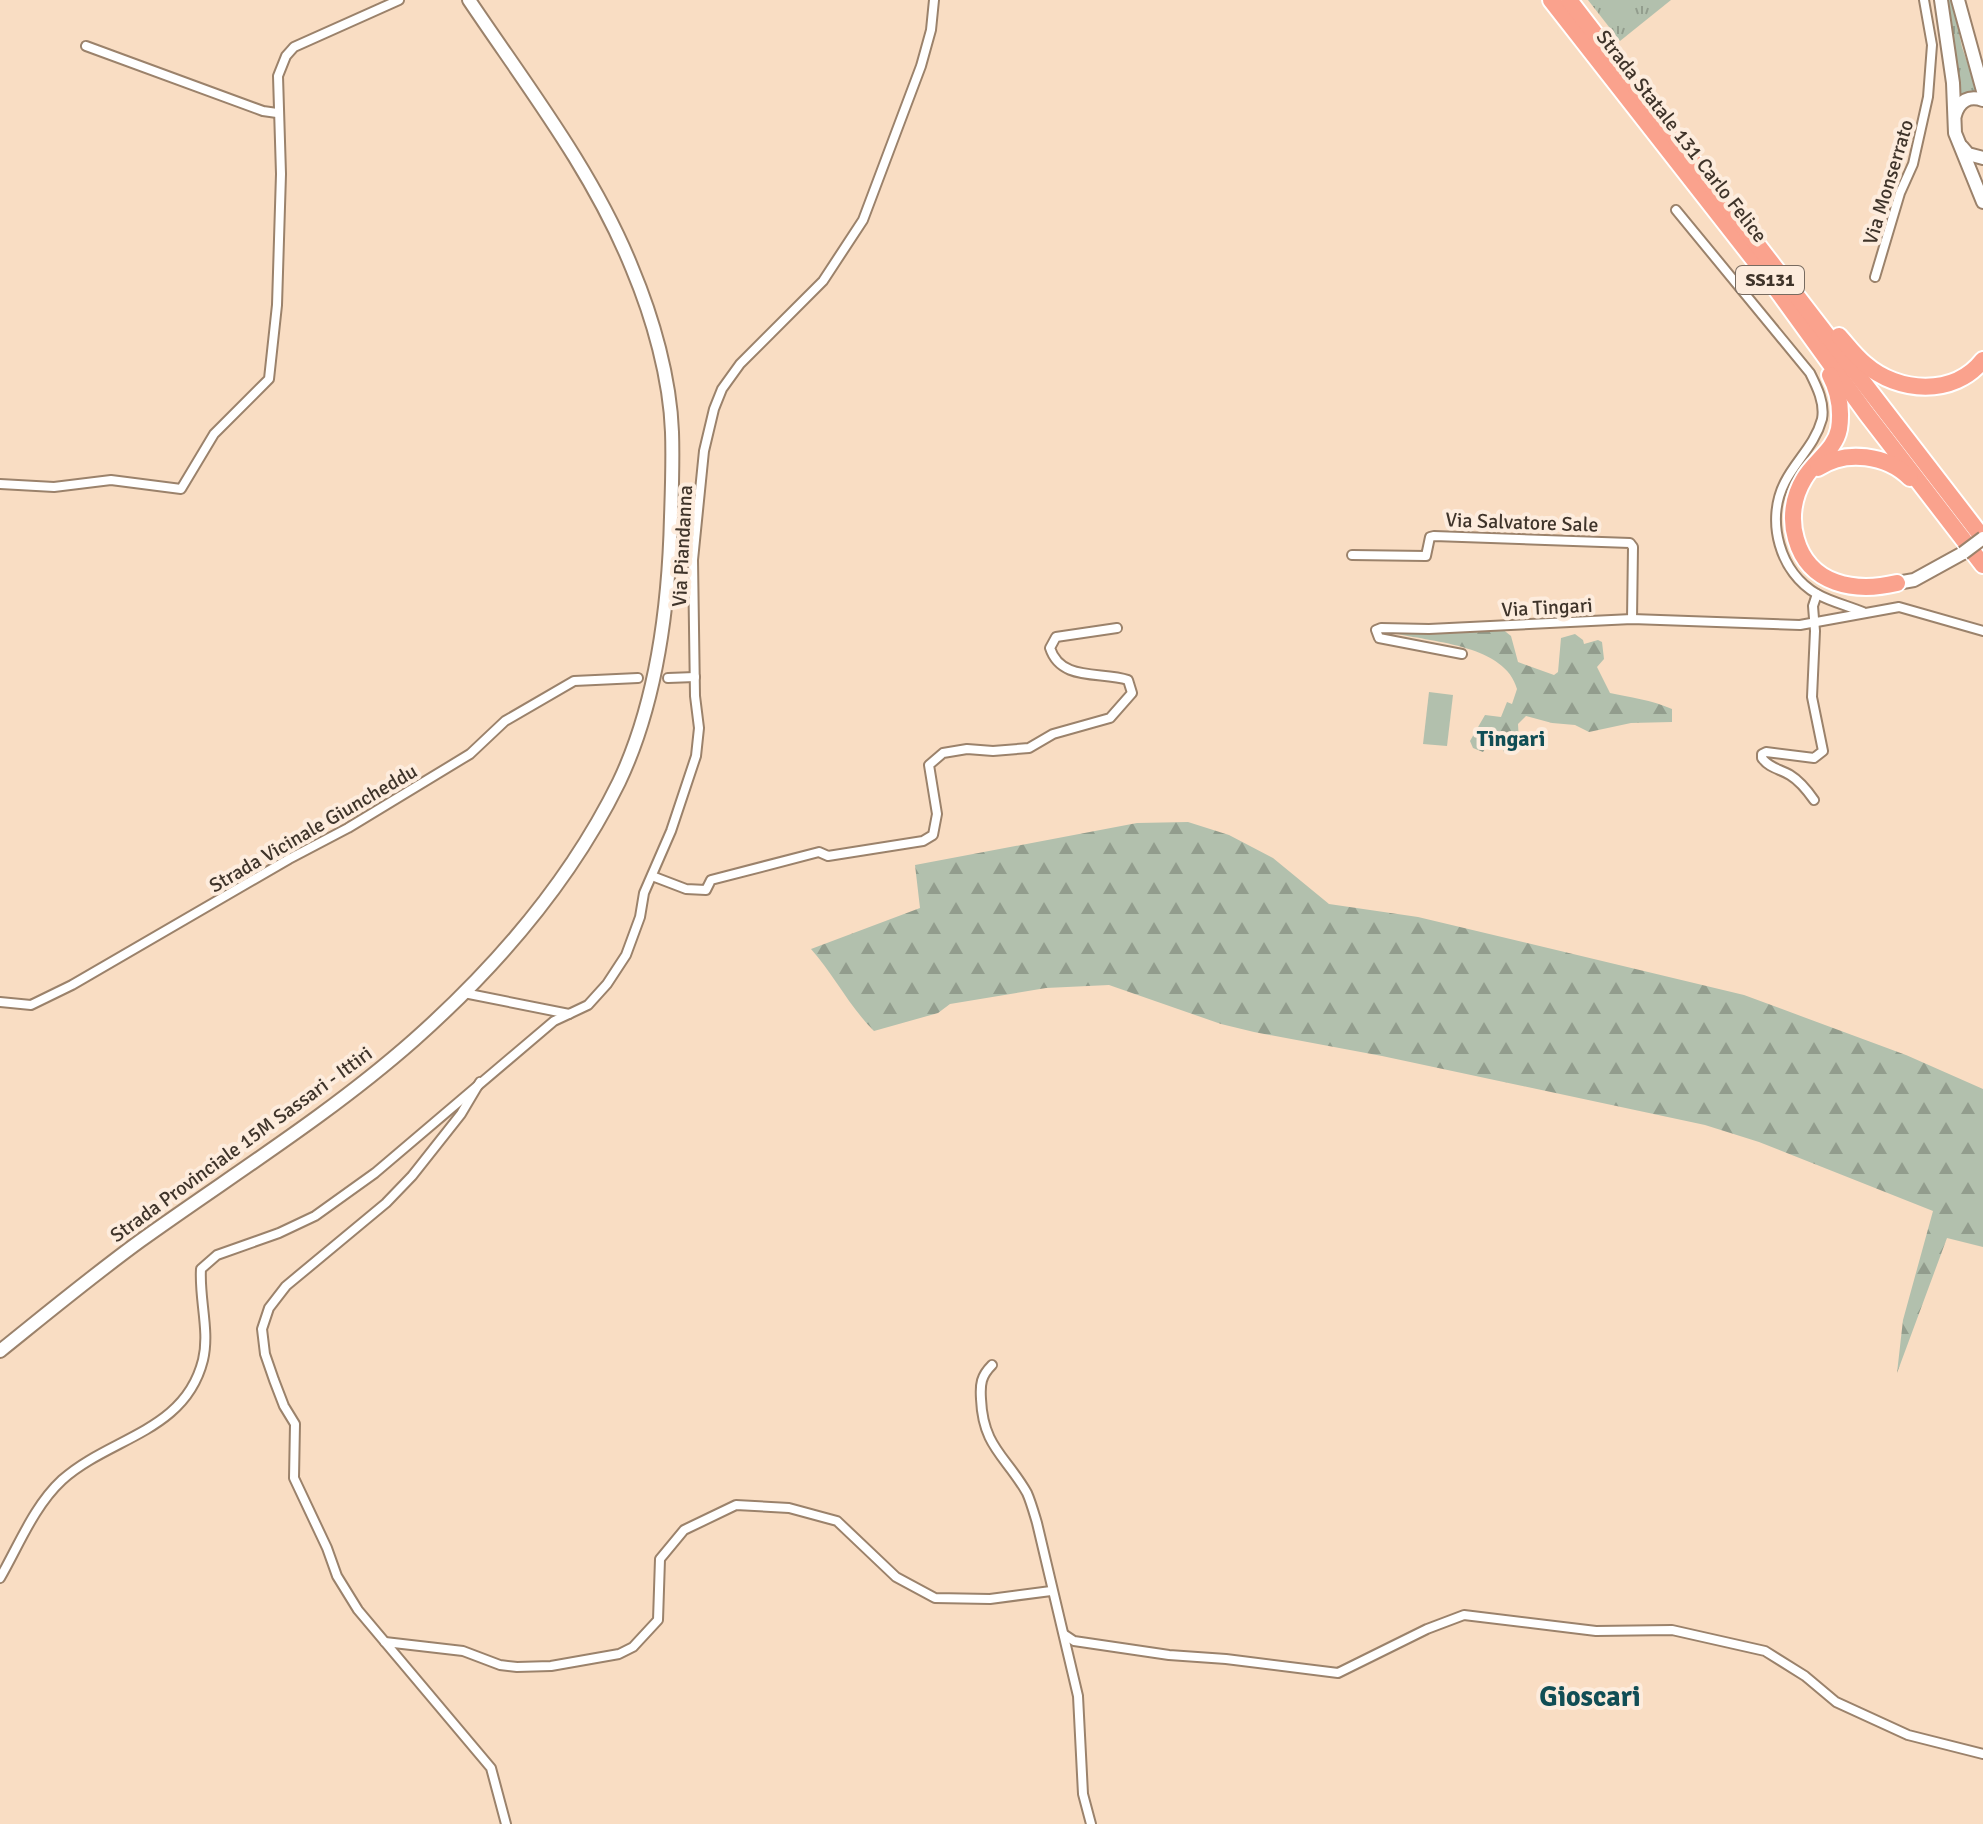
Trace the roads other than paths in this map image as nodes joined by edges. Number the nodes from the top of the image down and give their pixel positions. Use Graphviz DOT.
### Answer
graph roads {
  1 [pos="399,0"];
  2 [pos="469,0"];
  3 [pos="934,0"];
  4 [pos="1551,0"];
  5 [pos="1569,0"];
  6 [pos="1924,0"];
  7 [pos="1941,0"];
  8 [pos="1958,0"];
  9 [pos="86,46"];
  10 [pos="1983,91"];
  11 [pos="1983,100"];
  12 [pos="277,113"];
  13 [pos="1955,115"];
  14 [pos="1960,145"];
  15 [pos="1983,158"];
  16 [pos="1983,202"];
  17 [pos="1676,210"];
  18 [pos="1763,252"];
  19 [pos="1875,277"];
  20 [pos="1769,279"];
  21 [pos="1983,360"];
  22 [pos="1804,478"];
  23 [pos="0,484"];
  24 [pos="1937,504"];
  25 [pos="1983,538"];
  26 [pos="1352,555"];
  27 [pos="1983,565"];
  28 [pos="1897,583"];
  29 [pos="1817,594"];
  30 [pos="1899,607"];
  31 [pos="1863,612"];
  32 [pos="1632,619"];
  33 [pos="1814,624"];
  34 [pos="1117,628"];
  35 [pos="1983,631"];
  36 [pos="1462,654"];
  37 [pos="695,677"];
  38 [pos="638,678"];
  39 [pos="668,678"];
  40 [pos="1814,800"];
  41 [pos="652,876"];
  42 [pos="463,993"];
  43 [pos="0,1002"];
  44 [pos="569,1014"];
  45 [pos="480,1082"];
  46 [pos="0,1351"];
  47 [pos="992,1365"];
  48 [pos="0,1578"];
  49 [pos="1051,1591"];
  50 [pos="1065,1635"];
  51 [pos="385,1641"];
  52 [pos="1983,1754"];
  53 [pos="506,1824"];
  54 [pos="1091,1824"];
  1 -- 12 [label="street"];
  2 -- 42 [label="main road, Strada Provinciale 15M Sassari - Ittiri"];
  3 -- 37 [label="street, Via Piandanna"];
  4 -- 20 [label="highway, Strada Statale 131 Carlo Felice / SS131"];
  5 -- 18 [label="highway, Strada Statale 131 Carlo Felice / SS131"];
  6 -- 19 [label="street, Via Monserrato"];
  7 -- 13 [label="main road"];
  8 -- 10 [label="main road"];
  9 -- 12 [label="street"];
  11 -- 13 [label="main road"];
  12 -- 23 [label="street"];
  13 -- 14 [label="main road"];
  14 -- 15 [label="main road"];
  14 -- 16 [label="main road"];
  17 -- 29 [label="street"];
  18 -- 21 [label="highway"];
  18 -- 25 [label="highway, Strada Statale 131 Carlo Felice / SS131"];
  20 -- 22 [label="highway"];
  20 -- 24 [label="highway, Strada Statale 131 Carlo Felice / SS131"];
  22 -- 24 [label="highway"];
  22 -- 28 [label="highway"];
  24 -- 27 [label="highway, Strada Statale 131 Carlo Felice / SS131"];
  25 -- 28 [label="main road, bridge"];
  26 -- 32 [label="street, Via Salvatore Sale"];
  28 -- 30 [label="street"];
  29 -- 31 [label="street, Via Tingari"];
  29 -- 33 [label="street"];
  30 -- 31 [label="street, Via Tingari"];
  30 -- 35 [label="street"];
  31 -- 33 [label="street, Via Tingari"];
  32 -- 33 [label="street, Via Tingari"];
  32 -- 36 [label="street, Via Tingari"];
  33 -- 40 [label="street"];
  34 -- 41 [label="street"];
  37 -- 39 [label="street"];
  37 -- 41 [label="street, Via Piandanna"];
  38 -- 43 [label="street, Strada Vicinale Giuncheddu"];
  41 -- 44 [label="street, Via Piandanna"];
  42 -- 44 [label="street"];
  42 -- 46 [label="main road, Strada Provinciale 15M Sassari - Ittiri"];
  44 -- 45 [label="street, Via Piandanna"];
  45 -- 48 [label="street, Via Piandanna"];
  45 -- 51 [label="street"];
  47 -- 49 [label="street"];
  49 -- 50 [label="street"];
  49 -- 51 [label="street"];
  50 -- 52 [label="street"];
  50 -- 54 [label="street"];
  51 -- 53 [label="street"];
}
